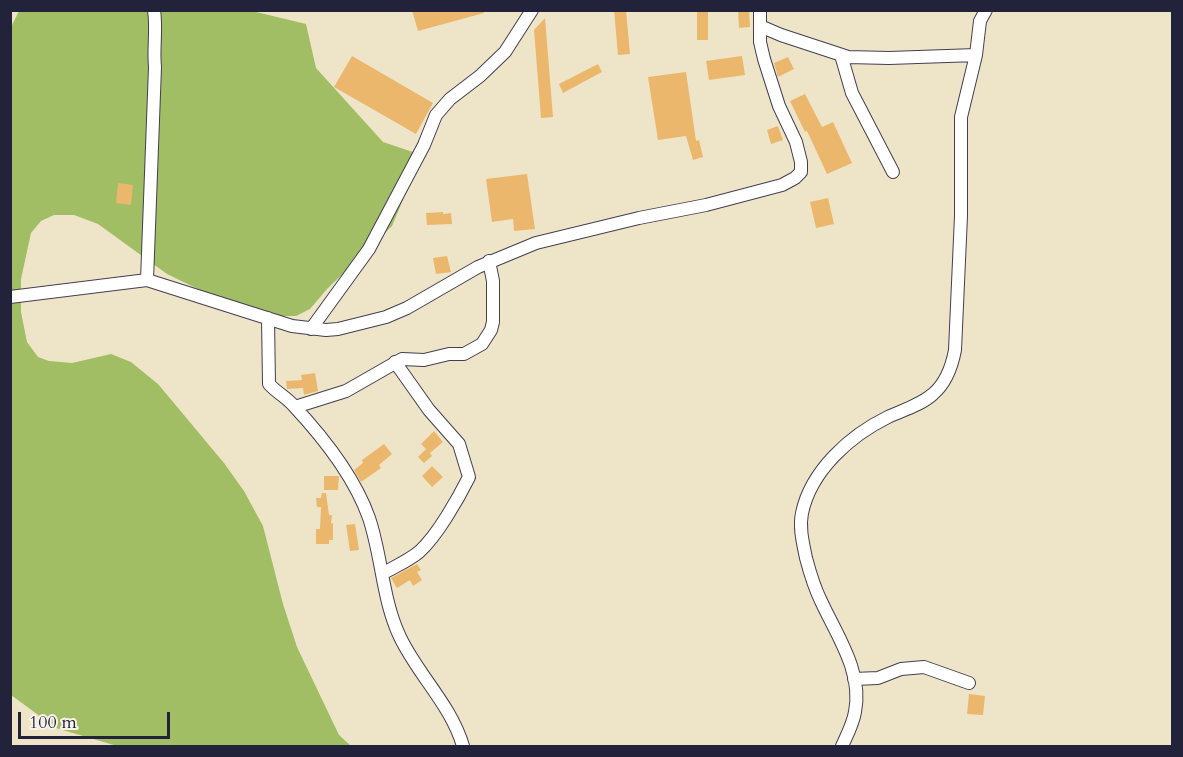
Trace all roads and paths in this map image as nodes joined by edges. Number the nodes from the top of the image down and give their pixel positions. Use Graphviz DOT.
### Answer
graph roads {
  1 [pos="154,10"];
  2 [pos="532,10"];
  3 [pos="760,10"];
  4 [pos="980,14"];
  5 [pos="760,26"];
  6 [pos="841,55"];
  7 [pos="976,55"];
  8 [pos="893,172"];
  9 [pos="489,261"];
  10 [pos="147,280"];
  11 [pos="15,297"];
  12 [pos="268,318"];
  13 [pos="311,329"];
  14 [pos="395,362"];
  15 [pos="295,407"];
  16 [pos="382,574"];
  17 [pos="854,679"];
  18 [pos="969,683"];
  19 [pos="463,747"];
  20 [pos="842,747"];
  1 -- 10 [label="street"];
  2 -- 13 [label="street"];
  3 -- 5 [label="street"];
  4 -- 7 [label="street"];
  5 -- 6 [label="street"];
  5 -- 9 [label="street"];
  6 -- 7 [label="street"];
  6 -- 8 [label="street"];
  7 -- 17 [label="street"];
  9 -- 13 [label="street"];
  9 -- 14 [label="street"];
  10 -- 11 [label="street"];
  10 -- 12 [label="street"];
  12 -- 13 [label="street"];
  12 -- 15 [label="street"];
  14 -- 15 [label="street"];
  14 -- 16 [label="street"];
  15 -- 16 [label="street"];
  16 -- 19 [label="street"];
  17 -- 18 [label="street"];
  17 -- 20 [label="street"];
}
